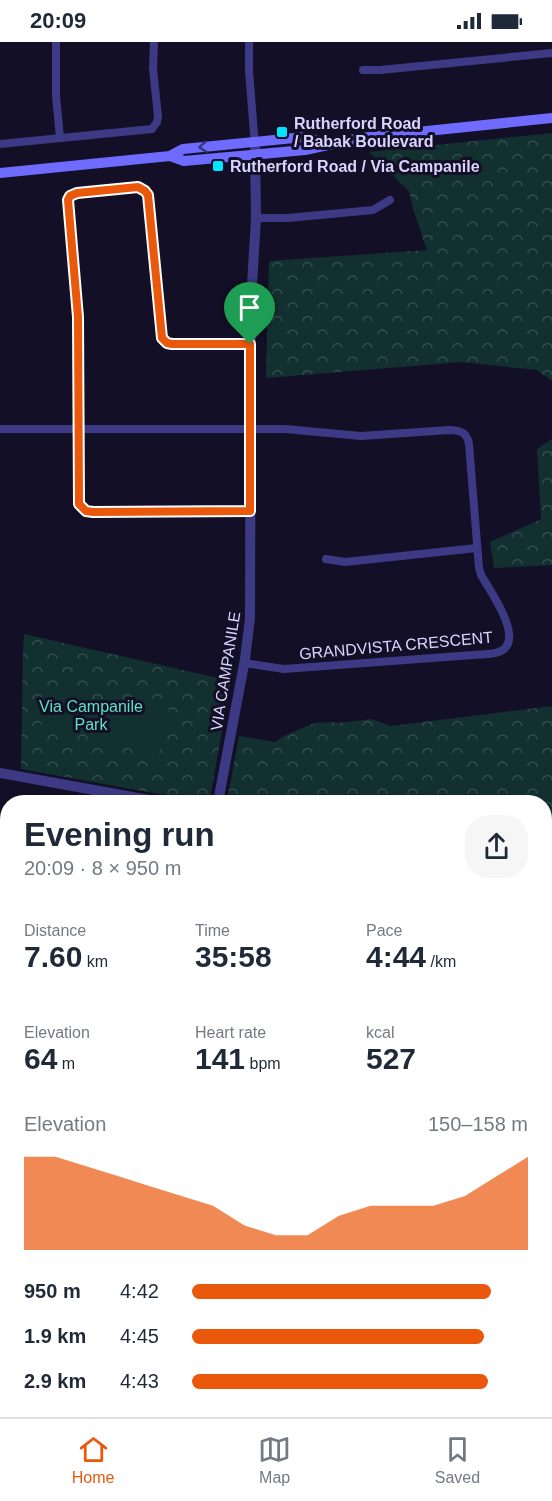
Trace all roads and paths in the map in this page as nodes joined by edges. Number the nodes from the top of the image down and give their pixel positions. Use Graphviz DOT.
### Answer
graph roads {
  1 [pos="56,42"];
  2 [pos="154,42"];
  3 [pos="249,42"];
  4 [pos="552,53"];
  5 [pos="363,70"];
  6 [pos="552,118"];
  7 [pos="60,138"];
  8 [pos="0,144"];
  9 [pos="255,148"];
  10 [pos="0,172"];
  11 [pos="390,200"];
  12 [pos="256,218"];
  13 [pos="250,344"];
  14 [pos="0,429"];
  15 [pos="78,429"];
  16 [pos="250,429"];
  17 [pos="250,511"];
  18 [pos="477,548"];
  19 [pos="326,559"];
  20 [pos="244,663"];
  21 [pos="0,773"];
  22 [pos="121,795"];
  23 [pos="219,795"];
  1 -- 7 [label="street"];
  2 -- 7 [label="street"];
  3 -- 9 [label="street"];
  4 -- 5 [label="street"];
  6 -- 9 [label="main road"];
  7 -- 8 [label="street"];
  9 -- 10 [label="main road"];
  9 -- 12 [label="street, VIA CAMPANILE"];
  11 -- 12 [label="street"];
  12 -- 13 [label="street, VIA CAMPANILE"];
  13 -- 15 [label="street"];
  13 -- 16 [label="street, VIA CAMPANILE"];
  14 -- 15 [label="street"];
  15 -- 16 [label="street"];
  15 -- 17 [label="street"];
  16 -- 17 [label="street, VIA CAMPANILE"];
  16 -- 18 [label="street, GRANDVISTA CRESCENT"];
  17 -- 20 [label="street, VIA CAMPANILE"];
  18 -- 19 [label="street"];
  18 -- 20 [label="street, GRANDVISTA CRESCENT"];
  20 -- 23 [label="street, VIA CAMPANILE"];
  21 -- 22 [label="street"];
}
